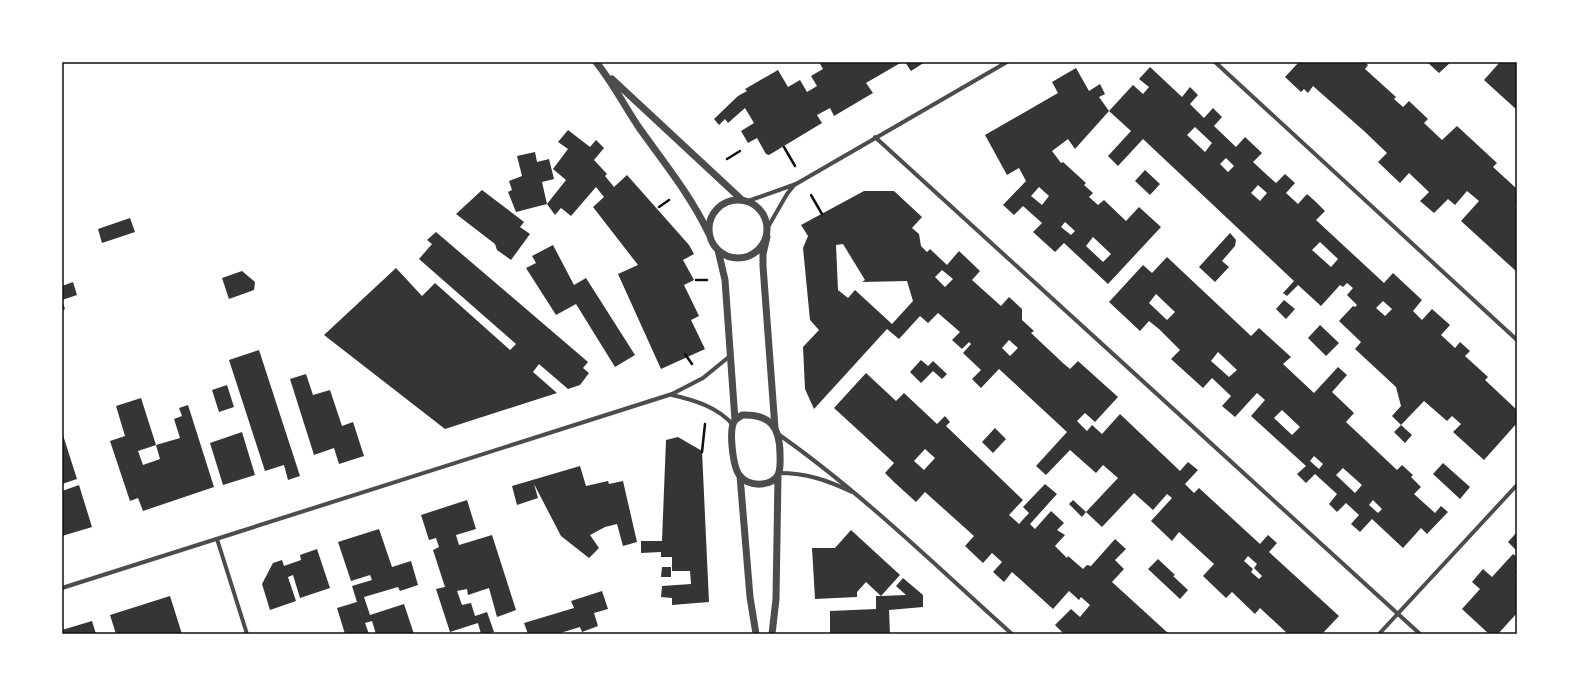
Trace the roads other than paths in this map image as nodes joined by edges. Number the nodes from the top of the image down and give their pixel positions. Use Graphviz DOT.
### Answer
graph roads {
  1 [pos="596,62"];
  2 [pos="1008,62"];
  3 [pos="1215,62"];
  4 [pos="604,72"];
  5 [pos="876,137"];
  6 [pos="796,184"];
  7 [pos="745,200"];
  8 [pos="768,227"];
  9 [pos="709,234"];
  10 [pos="767,237"];
  11 [pos="718,250"];
  12 [pos="1517,340"];
  13 [pos="730,356"];
  14 [pos="672,394"];
  15 [pos="734,423"];
  16 [pos="777,431"];
  17 [pos="778,474"];
  18 [pos="740,476"];
  19 [pos="1517,485"];
  20 [pos="858,495"];
  21 [pos="217,539"];
  22 [pos="62,588"];
  23 [pos="1398,614"];
  24 [pos="247,634"];
  25 [pos="756,634"];
  26 [pos="772,634"];
  27 [pos="1012,634"];
  28 [pos="1379,634"];
  29 [pos="1420,634"];
  1 -- 4 [label="street"];
  2 -- 5 [label="street"];
  3 -- 12 [label="street"];
  4 -- 7 [label="street"];
  4 -- 9 [label="street"];
  5 -- 6 [label="street"];
  5 -- 23 [label="street"];
  6 -- 7 [label="street"];
  6 -- 8 [label="street"];
  7 -- 8 [label="street"];
  7 -- 9 [label="street"];
  8 -- 10 [label="street"];
  9 -- 11 [label="street"];
  10 -- 11 [label="street"];
  10 -- 16 [label="street"];
  11 -- 13 [label="street"];
  13 -- 14 [label="street"];
  13 -- 15 [label="street"];
  14 -- 15 [label="street"];
  14 -- 21 [label="street"];
  15 -- 16 [label="street"];
  15 -- 18 [label="street"];
  16 -- 17 [label="street"];
  16 -- 20 [label="street"];
  17 -- 18 [label="street"];
  17 -- 20 [label="street"];
  17 -- 26 [label="street"];
  18 -- 25 [label="street"];
  19 -- 23 [label="street"];
  20 -- 27 [label="street"];
  21 -- 22 [label="street"];
  21 -- 24 [label="street"];
  23 -- 28 [label="street"];
  23 -- 29 [label="street"];
}
